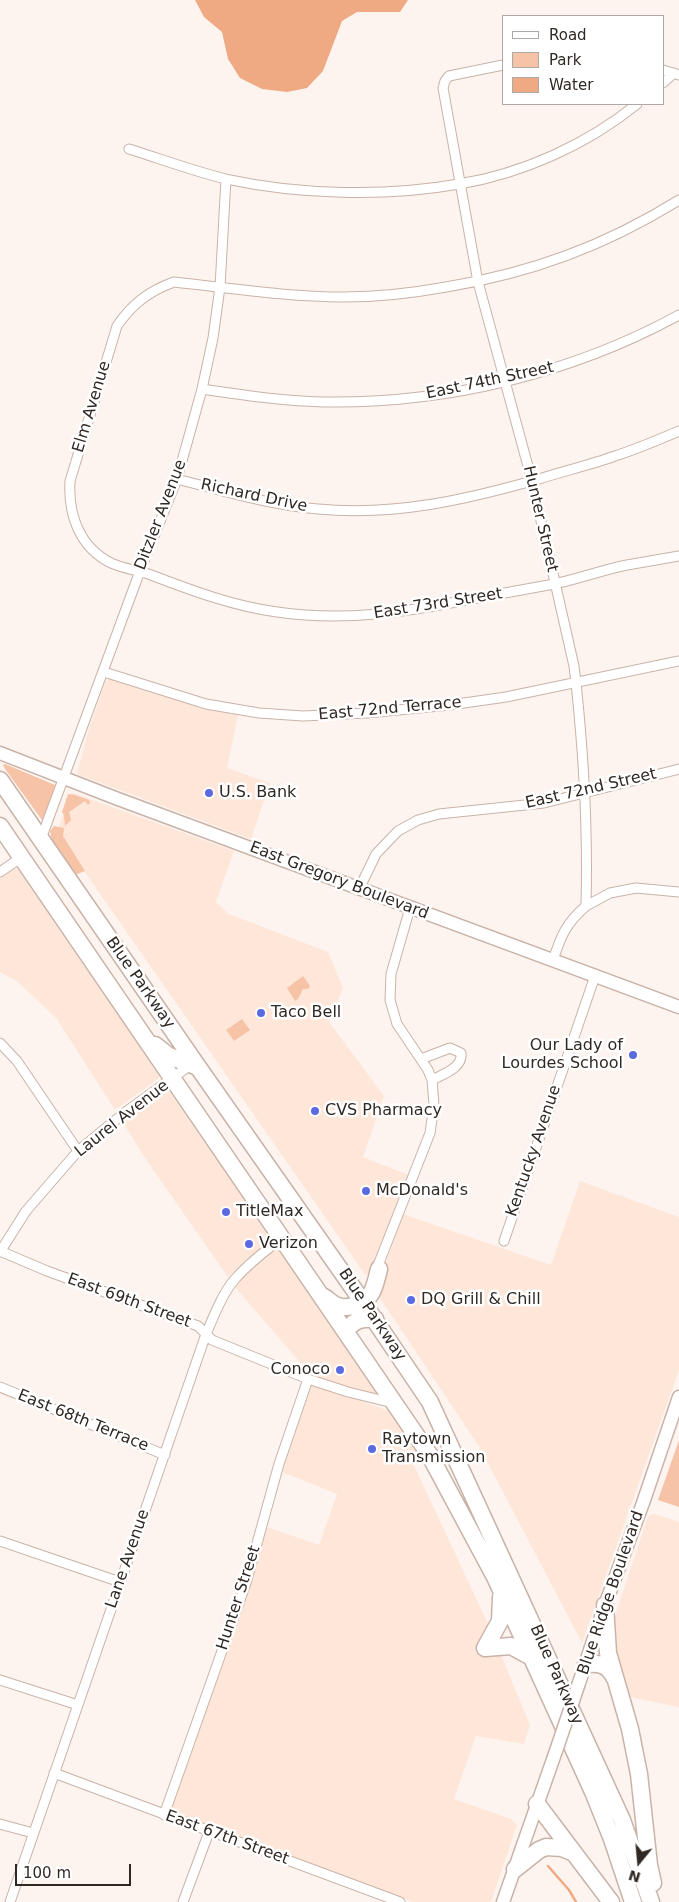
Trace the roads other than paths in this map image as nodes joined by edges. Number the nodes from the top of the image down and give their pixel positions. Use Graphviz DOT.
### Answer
graph roads {
  1 [pos="502,65"];
  2 [pos="664,70"];
  3 [pos="676,74"];
  4 [pos="664,81"];
  5 [pos="636,105"];
  6 [pos="129,149"];
  7 [pos="226,178"];
  8 [pos="460,184"];
  9 [pos="679,200"];
  10 [pos="478,282"];
  11 [pos="220,287"];
  12 [pos="679,315"];
  13 [pos="505,381"];
  14 [pos="202,389"];
  15 [pos="679,431"];
  16 [pos="177,480"];
  17 [pos="532,481"];
  18 [pos="679,556"];
  19 [pos="140,571"];
  20 [pos="556,583"];
  21 [pos="679,661"];
  22 [pos="104,672"];
  23 [pos="576,683"];
  24 [pos="0,753"];
  25 [pos="679,769"];
  26 [pos="64,778"];
  27 [pos="0,780"];
  28 [pos="586,792"];
  29 [pos="0,826"];
  30 [pos="41,839"];
  31 [pos="22,858"];
  32 [pos="0,872"];
  33 [pos="359,889"];
  34 [pos="679,892"];
  35 [pos="586,906"];
  36 [pos="410,908"];
  37 [pos="553,960"];
  38 [pos="595,976"];
  39 [pos="679,1007"];
  40 [pos="145,1037"];
  41 [pos="0,1043"];
  42 [pos="421,1059"];
  43 [pos="194,1065"];
  44 [pos="173,1078"];
  45 [pos="432,1080"];
  46 [pos="78,1151"];
  47 [pos="282,1238"];
  48 [pos="504,1241"];
  49 [pos="0,1251"];
  50 [pos="378,1268"];
  51 [pos="353,1288"];
  52 [pos="321,1294"];
  53 [pos="364,1303"];
  54 [pos="375,1319"];
  55 [pos="346,1330"];
  56 [pos="206,1334"];
  57 [pos="308,1379"];
  58 [pos="0,1387"];
  59 [pos="679,1397"];
  60 [pos="395,1404"];
  61 [pos="165,1455"];
  62 [pos="0,1541"];
  63 [pos="120,1582"];
  64 [pos="501,1592"];
  65 [pos="605,1605"];
  66 [pos="531,1657"];
  67 [pos="586,1664"];
  68 [pos="0,1680"];
  69 [pos="616,1681"];
  70 [pos="78,1704"];
  71 [pos="54,1773"];
  72 [pos="537,1804"];
  73 [pos="164,1815"];
  74 [pos="0,1824"];
  75 [pos="209,1832"];
  76 [pos="33,1833"];
  77 [pos="574,1854"];
  78 [pos="515,1869"];
  79 [pos="10,1902"];
  80 [pos="183,1902"];
  81 [pos="400,1902"];
  82 [pos="503,1902"];
  83 [pos="611,1902"];
  84 [pos="633,1902"];
  85 [pos="651,1902"];
  86 [pos="657,1902"];
  1 -- 8 [label="street, Hunter Street"];
  2 -- 3 [label="street"];
  3 -- 4 [label="street"];
  5 -- 8 [label="street"];
  6 -- 7 [label="street"];
  7 -- 8 [label="street"];
  7 -- 11 [label="street, Ditzler Avenue"];
  8 -- 10 [label="street, Hunter Street"];
  9 -- 10 [label="street, Elm Avenue"];
  10 -- 11 [label="street, Elm Avenue"];
  10 -- 13 [label="street, Hunter Street"];
  11 -- 14 [label="street, Ditzler Avenue"];
  11 -- 19 [label="street, Elm Avenue"];
  12 -- 13 [label="street, East 74th Street"];
  13 -- 14 [label="street, East 74th Street"];
  13 -- 17 [label="street, Hunter Street"];
  14 -- 16 [label="street, Ditzler Avenue"];
  15 -- 17 [label="street, Richard Drive"];
  16 -- 17 [label="street, Richard Drive"];
  16 -- 19 [label="street, Ditzler Avenue"];
  17 -- 20 [label="street, Hunter Street"];
  18 -- 20 [label="street, East 73rd Street"];
  19 -- 20 [label="street, East 73rd Street"];
  19 -- 22 [label="street, Ditzler Avenue"];
  20 -- 23 [label="street, Hunter Street"];
  21 -- 23 [label="street, East 72nd Terrace"];
  22 -- 23 [label="street, East 72nd Terrace"];
  22 -- 26 [label="street, Ditzler Avenue"];
  23 -- 28 [label="street, Hunter Street"];
  24 -- 26 [label="main road, East Gregory Boulevard"];
  25 -- 28 [label="street, East 72nd Street"];
  26 -- 30 [label="street, Ditzler Avenue"];
  26 -- 33 [label="main road, East Gregory Boulevard"];
  27 -- 30 [label="highway, Blue Parkway"];
  28 -- 33 [label="street, East 72nd Street"];
  28 -- 35 [label="street, Hunter Street"];
  29 -- 31 [label="highway, Blue Parkway"];
  30 -- 43 [label="highway, Blue Parkway"];
  31 -- 32 [label="street"];
  31 -- 40 [label="highway, Blue Parkway"];
  33 -- 36 [label="main road, East Gregory Boulevard"];
  34 -- 35 [label="street"];
  35 -- 37 [label="street"];
  36 -- 37 [label="main road, East Gregory Boulevard"];
  36 -- 42 [label="street"];
  37 -- 38 [label="main road, East Gregory Boulevard"];
  38 -- 39 [label="main road, East Gregory Boulevard"];
  38 -- 48 [label="street, Kentucky Avenue"];
  40 -- 43 [label="highway"];
  40 -- 44 [label="highway, Blue Parkway"];
  41 -- 46 [label="street"];
  42 -- 45 [label="street"];
  42 -- 45 [label="street"];
  43 -- 44 [label="street, Laurel Avenue"];
  43 -- 51 [label="highway, Blue Parkway"];
  44 -- 46 [label="street, Laurel Avenue"];
  44 -- 47 [label="highway, Blue Parkway"];
  45 -- 50 [label="street"];
  46 -- 49 [label="street, Laurel Avenue"];
  47 -- 52 [label="highway, Blue Parkway"];
  47 -- 56 [label="street, Lane Avenue"];
  49 -- 56 [label="street, East 69th Street"];
  50 -- 51 [label="highway"];
  50 -- 53 [label="highway"];
  51 -- 53 [label="highway, Blue Parkway"];
  52 -- 53 [label="highway"];
  52 -- 55 [label="highway, Blue Parkway"];
  53 -- 54 [label="highway, Blue Parkway"];
  54 -- 55 [label="highway"];
  54 -- 85 [label="highway, Blue Parkway"];
  55 -- 60 [label="highway, Blue Parkway"];
  56 -- 57 [label="street, East 69th Street"];
  56 -- 61 [label="street, Lane Avenue"];
  57 -- 60 [label="street, East 69th Street"];
  57 -- 73 [label="street, Hunter Street"];
  58 -- 61 [label="street, East 68th Terrace"];
  59 -- 65 [label="main road, Blue Ridge Boulevard"];
  60 -- 64 [label="highway, Blue Parkway"];
  61 -- 63 [label="street, Lane Avenue"];
  62 -- 63 [label="street"];
  63 -- 70 [label="street, Lane Avenue"];
  64 -- 66 [label="highway, Blue Parkway"];
  64 -- 66 [label="highway"];
  65 -- 67 [label="main road, Blue Ridge Boulevard"];
  65 -- 69 [label="highway"];
  66 -- 84 [label="highway, Blue Parkway"];
  67 -- 69 [label="highway"];
  67 -- 72 [label="main road, Blue Ridge Boulevard, bridge"];
  68 -- 70 [label="street"];
  69 -- 86 [label="highway"];
  70 -- 71 [label="street, Lane Avenue"];
  71 -- 73 [label="street, East 67th Street"];
  71 -- 76 [label="street, Lane Avenue"];
  72 -- 77 [label="highway"];
  72 -- 78 [label="main road, Blue Ridge Boulevard"];
  73 -- 75 [label="street, East 67th Street"];
  74 -- 76 [label="street"];
  75 -- 80 [label="street"];
  75 -- 81 [label="street, East 67th Street"];
  76 -- 79 [label="street, Lane Avenue"];
  77 -- 78 [label="highway"];
  77 -- 83 [label="highway"];
  78 -- 82 [label="main road, Blue Ridge Boulevard"];
}
